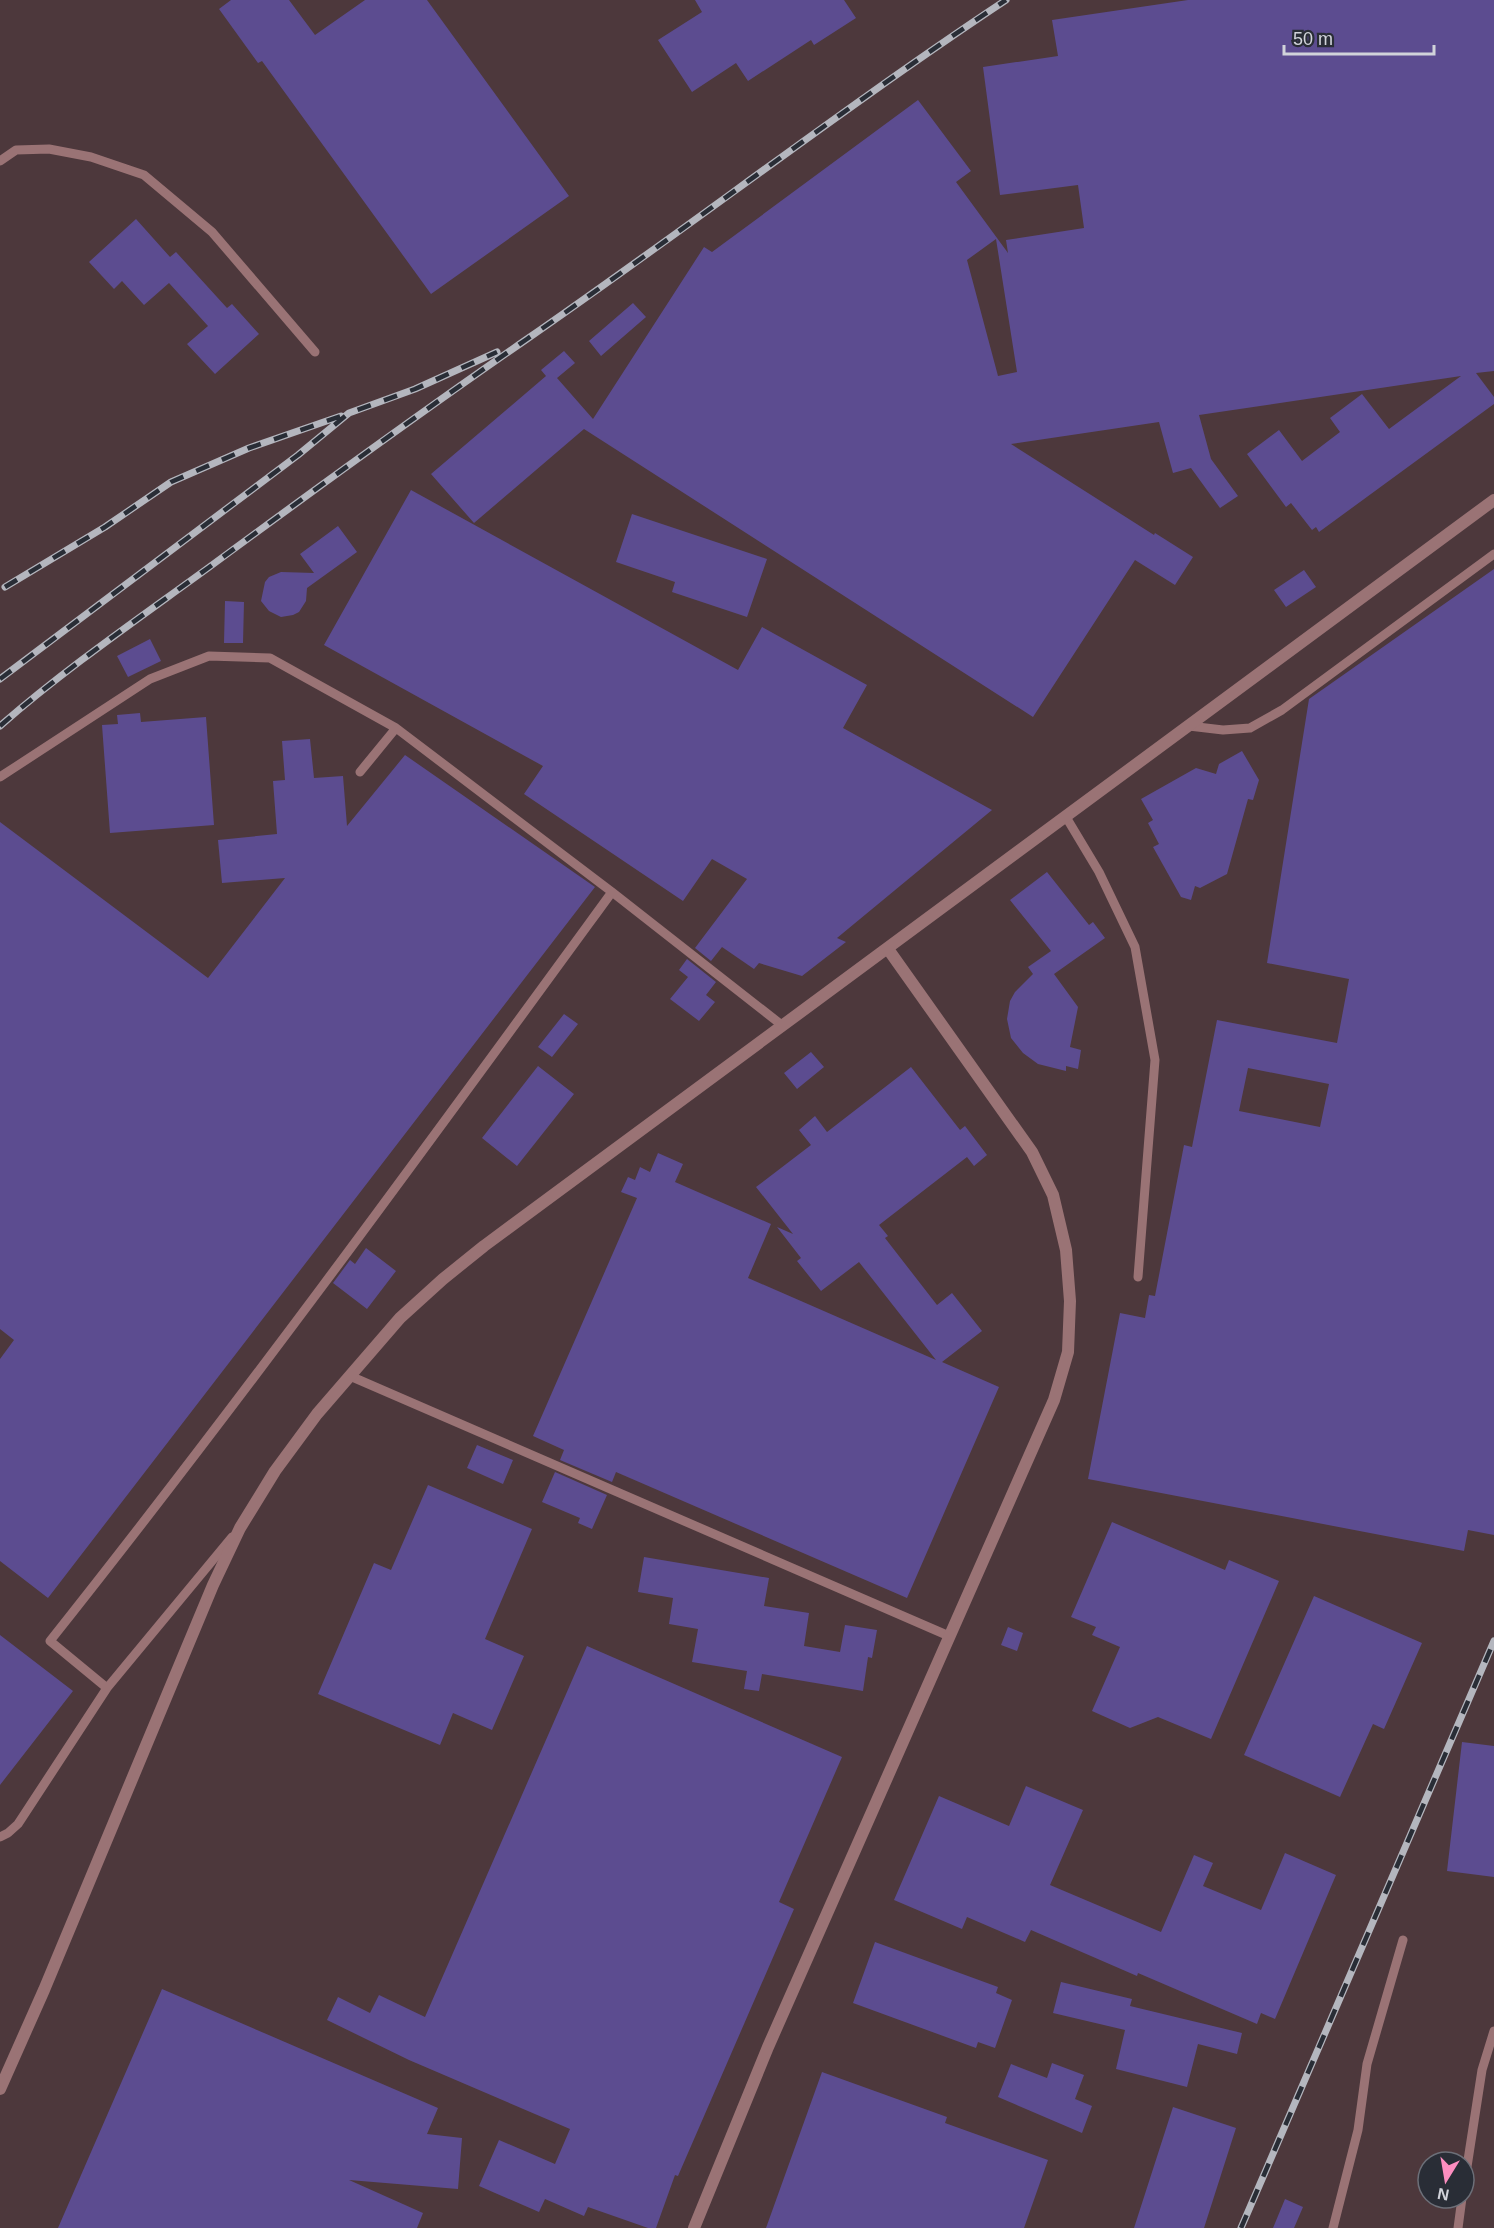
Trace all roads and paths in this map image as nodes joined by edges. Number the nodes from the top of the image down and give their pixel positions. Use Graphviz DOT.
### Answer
graph roads {
  1 [pos="0,161"];
  2 [pos="315,352"];
  3 [pos="1492,505"];
  4 [pos="1494,554"];
  5 [pos="1189,726"];
  6 [pos="396,728"];
  7 [pos="360,772"];
  8 [pos="0,777"];
  9 [pos="1066,817"];
  10 [pos="612,892"];
  11 [pos="888,949"];
  12 [pos="783,1026"];
  13 [pos="1138,1277"];
  14 [pos="350,1376"];
  15 [pos="240,1528"];
  16 [pos="949,1636"];
  17 [pos="106,1688"];
  18 [pos="0,1837"];
  19 [pos="1403,1940"];
  20 [pos="1494,2031"];
  21 [pos="0,2089"];
  22 [pos="1470,2150"];
  23 [pos="1460,2210"];
  24 [pos="694,2228"];
  25 [pos="1333,2228"];
  26 [pos="1458,2228"];
  1 -- 2 [label="lane"];
  3 -- 5 [label="street"];
  4 -- 5 [label="lane"];
  5 -- 9 [label="street"];
  6 -- 7 [label="lane"];
  6 -- 8 [label="lane"];
  6 -- 10 [label="lane"];
  9 -- 11 [label="street"];
  9 -- 13 [label="lane"];
  10 -- 12 [label="lane"];
  10 -- 17 [label="lane"];
  11 -- 12 [label="street"];
  11 -- 16 [label="street"];
  12 -- 14 [label="street"];
  14 -- 15 [label="street"];
  14 -- 16 [label="lane"];
  15 -- 17 [label="lane"];
  15 -- 21 [label="street"];
  16 -- 24 [label="street"];
  17 -- 18 [label="lane"];
  19 -- 25 [label="lane"];
  20 -- 22 [label="lane"];
  23 -- 26 [label="lane"];
}
